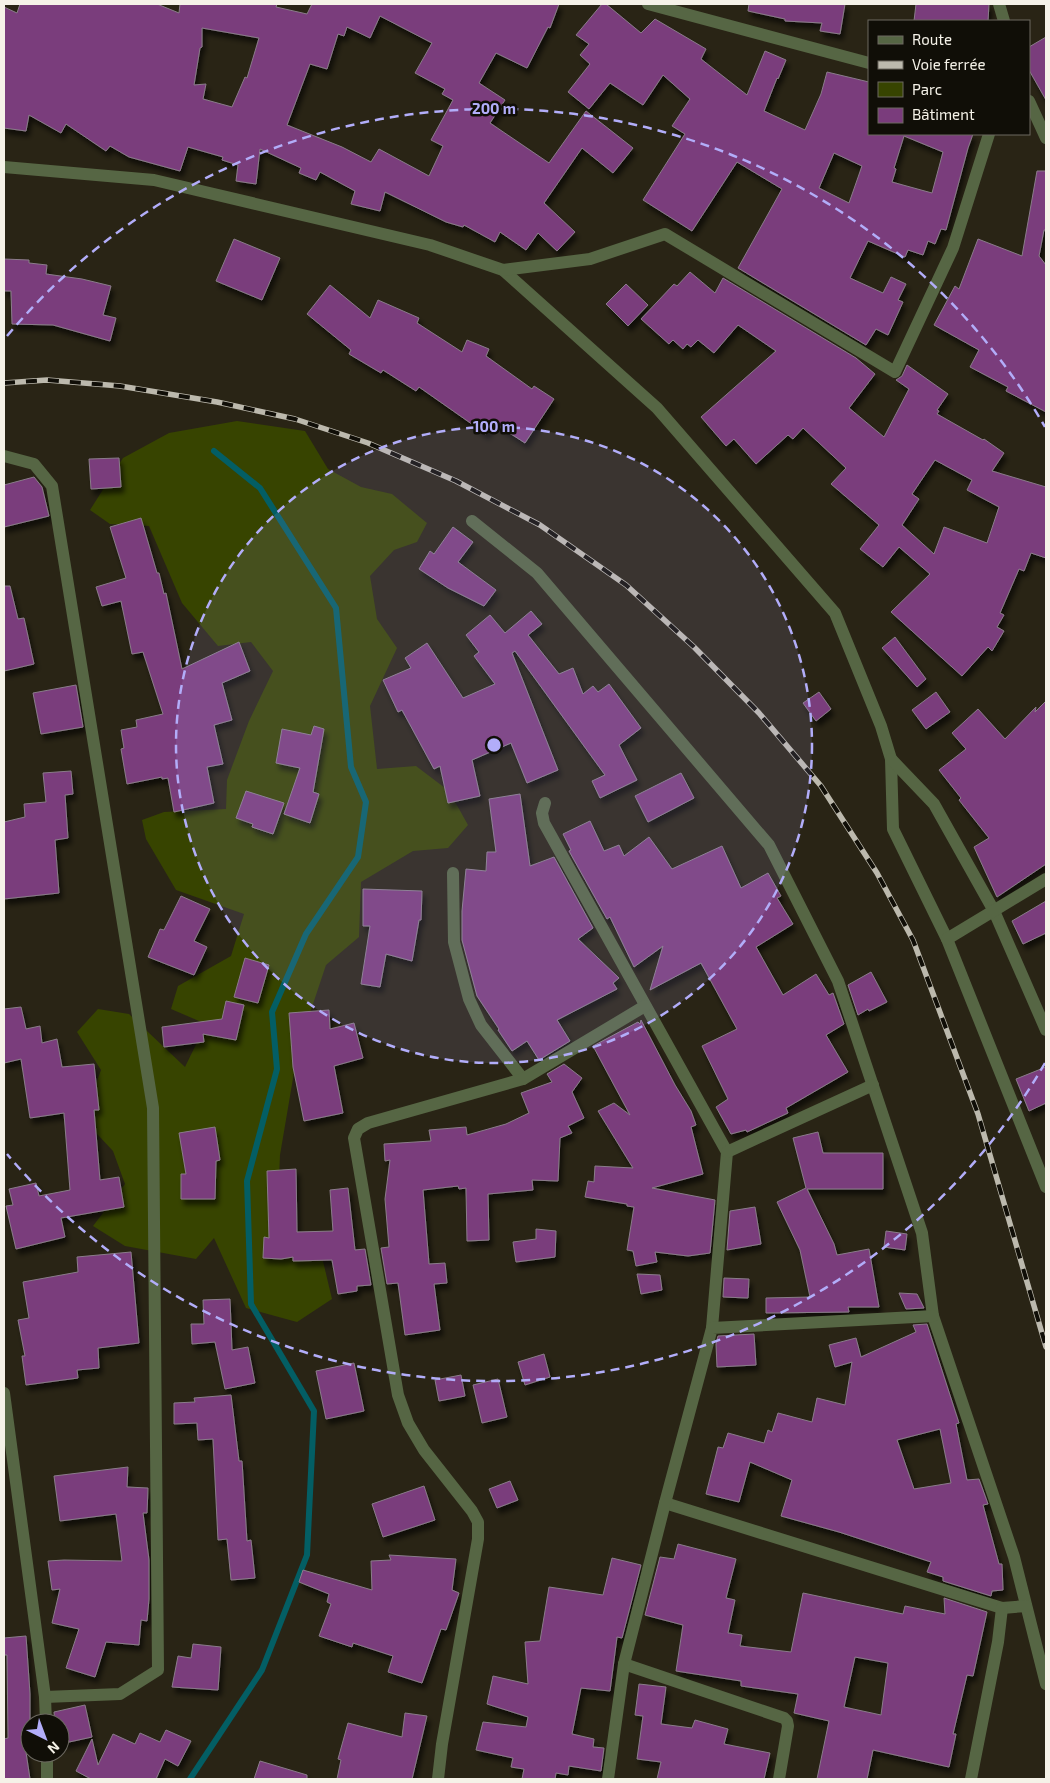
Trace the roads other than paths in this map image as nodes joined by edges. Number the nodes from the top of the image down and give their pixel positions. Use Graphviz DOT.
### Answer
graph roads {
  1 [pos="648,4"];
  2 [pos="999,4"];
  3 [pos="1004,20"];
  4 [pos="868,64"];
  5 [pos="1030,103"];
  6 [pos="1045,131"];
  7 [pos="989,135"];
  8 [pos="4,167"];
  9 [pos="503,270"];
  10 [pos="4,456"];
  11 [pos="472,522"];
  12 [pos="891,759"];
  13 [pos="545,803"];
  14 [pos="453,872"];
  15 [pos="1046,879"];
  16 [pos="994,911"];
  17 [pos="947,939"];
  18 [pos="645,1006"];
  19 [pos="1046,1030"];
  20 [pos="523,1079"];
  21 [pos="873,1085"];
  22 [pos="727,1152"];
  23 [pos="1046,1187"];
  24 [pos="933,1316"];
  25 [pos="712,1328"];
  26 [pos="4,1393"];
  27 [pos="665,1503"];
  28 [pos="1026,1606"];
  29 [pos="1002,1608"];
  30 [pos="624,1664"];
  31 [pos="1046,1684"];
  32 [pos="46,1697"];
  33 [pos="46,1713"];
  34 [pos="47,1763"];
  35 [pos="48,1779"];
  36 [pos="438,1779"];
  37 [pos="608,1779"];
  38 [pos="779,1779"];
  39 [pos="972,1779"];
  1 -- 4 [label="street"];
  2 -- 3 [label="street"];
  5 -- 6 [label="street"];
  7 -- 9 [label="street"];
  8 -- 9 [label="street"];
  9 -- 12 [label="street"];
  10 -- 32 [label="street"];
  11 -- 21 [label="street"];
  12 -- 16 [label="street"];
  12 -- 17 [label="street"];
  13 -- 18 [label="street"];
  14 -- 20 [label="street"];
  15 -- 16 [label="street"];
  16 -- 17 [label="street"];
  16 -- 19 [label="street"];
  17 -- 23 [label="street"];
  18 -- 20 [label="street"];
  18 -- 22 [label="street"];
  20 -- 36 [label="street"];
  21 -- 22 [label="street"];
  21 -- 24 [label="street"];
  22 -- 25 [label="street"];
  24 -- 25 [label="street"];
  24 -- 28 [label="street"];
  25 -- 27 [label="street"];
  26 -- 32 [label="street"];
  27 -- 29 [label="street"];
  27 -- 30 [label="street"];
  28 -- 29 [label="street"];
  28 -- 31 [label="street"];
  29 -- 39 [label="street"];
  30 -- 37 [label="street"];
  30 -- 38 [label="street"];
  32 -- 33 [label="street"];
  34 -- 35 [label="street"];
}
